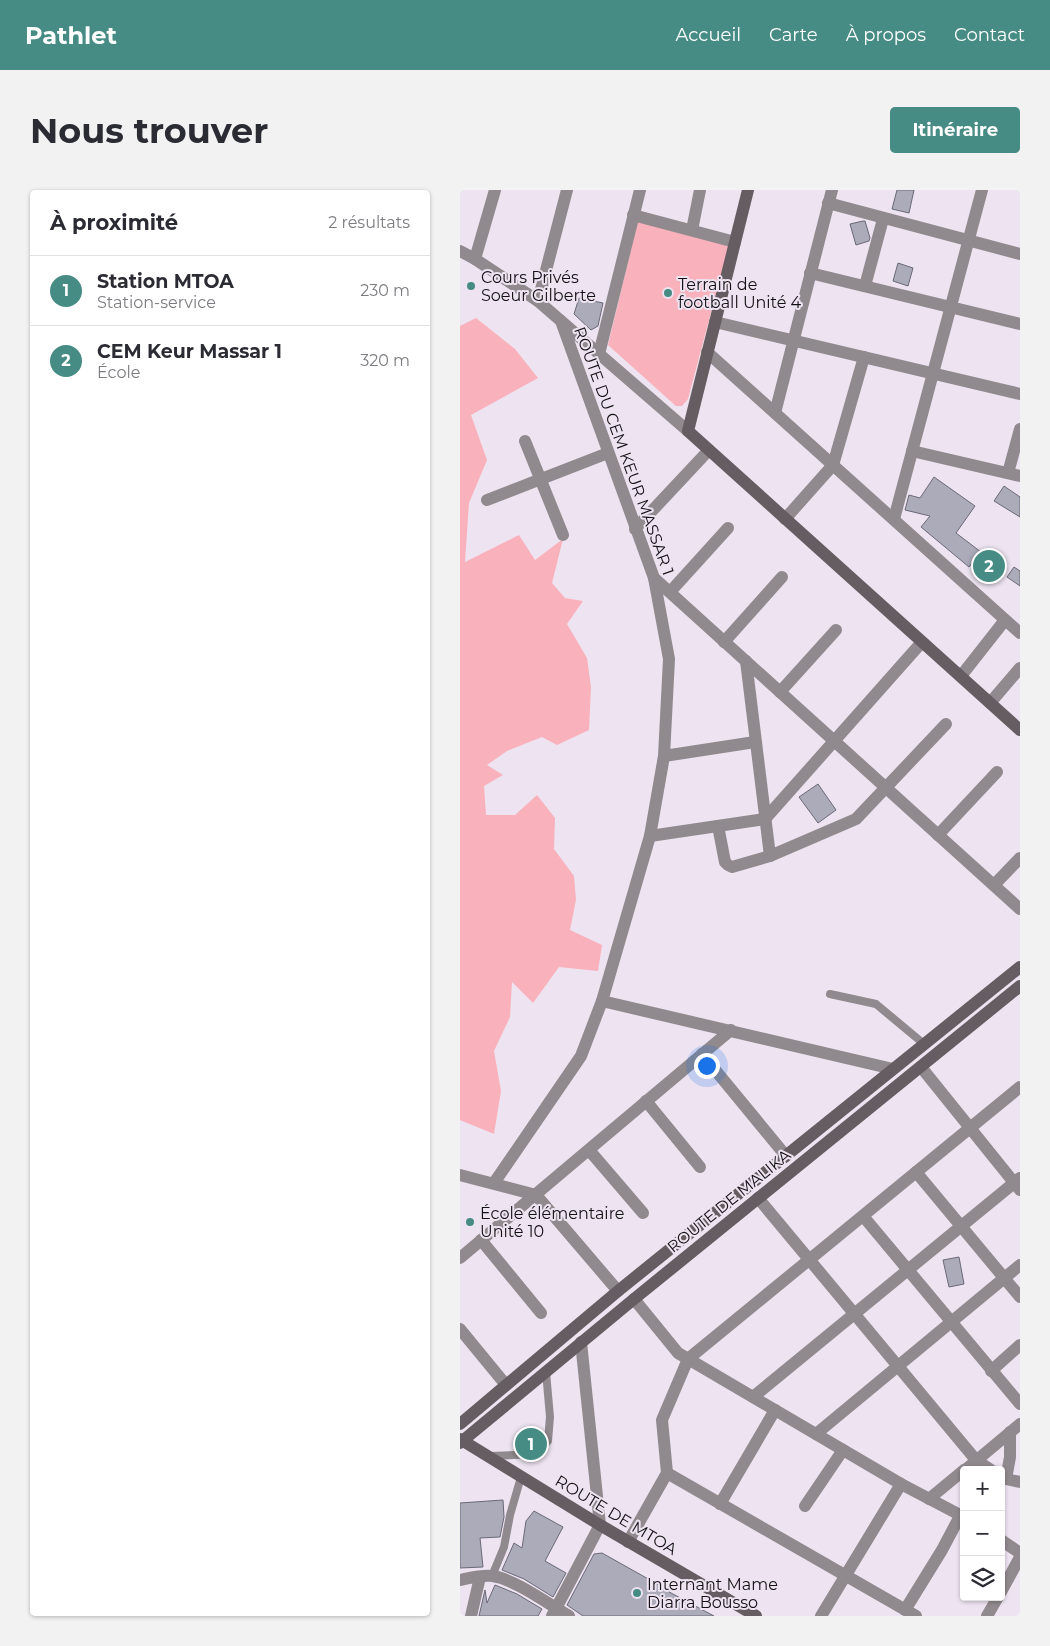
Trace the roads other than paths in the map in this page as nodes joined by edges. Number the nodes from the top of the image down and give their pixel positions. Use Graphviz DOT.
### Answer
graph roads {
  1 [pos="495,190"];
  2 [pos="567,190"];
  3 [pos="640,190"];
  4 [pos="700,190"];
  5 [pos="748,190"];
  6 [pos="832,190"];
  7 [pos="982,190"];
  8 [pos="828,203"];
  9 [pos="634,215"];
  10 [pos="884,219"];
  11 [pos="692,230"];
  12 [pos="969,241"];
  13 [pos="735,242"];
  14 [pos="460,251"];
  15 [pos="1020,254"];
  16 [pos="475,259"];
  17 [pos="810,273"];
  18 [pos="865,286"];
  19 [pos="538,301"];
  20 [pos="951,307"];
  21 [pos="561,321"];
  22 [pos="715,322"];
  23 [pos="1020,324"];
  24 [pos="793,340"];
  25 [pos="708,352"];
  26 [pos="598,354"];
  27 [pos="864,357"];
  28 [pos="933,373"];
  29 [pos="1020,394"];
  30 [pos="775,413"];
  31 [pos="1020,429"];
  32 [pos="688,431"];
  33 [pos="525,441"];
  34 [pos="709,450"];
  35 [pos="912,451"];
  36 [pos="608,453"];
  37 [pos="834,465"];
  38 [pos="1014,475"];
  39 [pos="540,479"];
  40 [pos="487,500"];
  41 [pos="785,518"];
  42 [pos="894,519"];
  43 [pos="728,528"];
  44 [pos="635,529"];
  45 [pos="563,535"];
  46 [pos="782,576"];
  47 [pos="654,578"];
  48 [pos="670,592"];
  49 [pos="1005,620"];
  50 [pos="836,630"];
  51 [pos="1020,633"];
  52 [pos="724,642"];
  53 [pos="922,642"];
  54 [pos="746,661"];
  55 [pos="1020,668"];
  56 [pos="960,676"];
  57 [pos="780,692"];
  58 [pos="990,702"];
  59 [pos="946,724"];
  60 [pos="1020,730"];
  61 [pos="834,741"];
  62 [pos="754,742"];
  63 [pos="664,756"];
  64 [pos="997,772"];
  65 [pos="886,788"];
  66 [pos="765,819"];
  67 [pos="718,826"];
  68 [pos="650,836"];
  69 [pos="938,836"];
  70 [pos="770,856"];
  71 [pos="1020,858"];
  72 [pos="994,885"];
  73 [pos="1020,909"];
  74 [pos="1020,967"];
  75 [pos="1020,986"];
  76 [pos="830,994"];
  77 [pos="602,1001"];
  78 [pos="731,1030"];
  79 [pos="924,1044"];
  80 [pos="702,1054"];
  81 [pos="921,1067"];
  82 [pos="893,1070"];
  83 [pos="1020,1087"];
  84 [pos="646,1101"];
  85 [pos="970,1128"];
  86 [pos="589,1150"];
  87 [pos="786,1156"];
  88 [pos="700,1167"];
  89 [pos="916,1172"];
  90 [pos="460,1175"];
  91 [pos="494,1183"];
  92 [pos="1018,1184"];
  93 [pos="536,1195"];
  94 [pos="758,1198"];
  95 [pos="643,1212"];
  96 [pos="863,1216"];
  97 [pos="961,1226"];
  98 [pos="481,1240"];
  99 [pos="460,1258"];
  100 [pos="809,1260"];
  101 [pos="1020,1265"];
  102 [pos="908,1270"];
  103 [pos="1005,1278"];
  104 [pos="618,1291"];
  105 [pos="1020,1297"];
  106 [pos="634,1299"];
  107 [pos="541,1313"];
  108 [pos="854,1314"];
  109 [pos="951,1322"];
  110 [pos="460,1329"];
  111 [pos="581,1342"];
  112 [pos="1020,1345"];
  113 [pos="688,1359"];
  114 [pos="897,1367"];
  115 [pos="991,1371"];
  116 [pos="546,1372"];
  117 [pos="506,1385"];
  118 [pos="753,1397"];
  119 [pos="1020,1404"];
  120 [pos="775,1410"];
  121 [pos="460,1424"];
  122 [pos="1020,1424"];
  123 [pos="1010,1432"];
  124 [pos="816,1434"];
  125 [pos="461,1441"];
  126 [pos="843,1450"];
  127 [pos="488,1456"];
  128 [pos="976,1460"];
  129 [pos="969,1466"];
  130 [pos="985,1466"];
  131 [pos="667,1473"];
  132 [pos="960,1473"];
  133 [pos="1005,1474"];
  134 [pos="521,1477"];
  135 [pos="1005,1477"];
  136 [pos="1020,1482"];
  137 [pos="901,1484"];
  138 [pos="929,1499"];
  139 [pos="720,1504"];
  140 [pos="805,1506"];
  141 [pos="960,1516"];
  142 [pos="960,1520"];
  143 [pos="600,1525"];
  144 [pos="628,1542"];
  145 [pos="1005,1543"];
  146 [pos="1020,1553"];
  147 [pos="1020,1557"];
  148 [pos="846,1575"];
  149 [pos="486,1576"];
  150 [pos="460,1580"];
  151 [pos="1005,1585"];
  152 [pos="996,1601"];
  153 [pos="554,1612"];
  154 [pos="911,1613"];
  155 [pos="471,1616"];
  156 [pos="569,1616"];
  157 [pos="756,1616"];
  158 [pos="821,1616"];
  159 [pos="987,1616"];
  1 -- 16 [label="street"];
  2 -- 19 [label="street"];
  3 -- 9 [label="street"];
  4 -- 11 [label="street"];
  5 -- 13 [label="main road"];
  6 -- 8 [label="street"];
  7 -- 12 [label="street"];
  8 -- 10 [label="street"];
  8 -- 17 [label="street"];
  9 -- 11 [label="street"];
  9 -- 26 [label="street"];
  10 -- 12 [label="street"];
  10 -- 18 [label="street"];
  11 -- 13 [label="street"];
  12 -- 15 [label="street"];
  12 -- 20 [label="street"];
  13 -- 22 [label="main road"];
  14 -- 16 [label="street"];
  16 -- 19 [label="street"];
  17 -- 18 [label="street"];
  17 -- 24 [label="street"];
  18 -- 20 [label="street"];
  19 -- 21 [label="street"];
  20 -- 23 [label="street"];
  20 -- 28 [label="street"];
  21 -- 26 [label="street"];
  21 -- 36 [label="street, ROUTE DU CEM KEUR MASSAR 1"];
  22 -- 24 [label="street"];
  22 -- 25 [label="main road"];
  24 -- 27 [label="street"];
  24 -- 30 [label="street"];
  25 -- 30 [label="street"];
  25 -- 32 [label="main road"];
  26 -- 32 [label="street"];
  27 -- 28 [label="street"];
  27 -- 37 [label="street"];
  28 -- 29 [label="street"];
  28 -- 35 [label="street"];
  30 -- 37 [label="street"];
  31 -- 38 [label="street"];
  32 -- 34 [label="main road"];
  33 -- 39 [label="street"];
  34 -- 41 [label="main road"];
  34 -- 44 [label="street"];
  35 -- 38 [label="street"];
  35 -- 42 [label="street"];
  36 -- 39 [label="street"];
  36 -- 44 [label="street, ROUTE DU CEM KEUR MASSAR 1"];
  37 -- 41 [label="street"];
  37 -- 42 [label="street"];
  39 -- 40 [label="street"];
  39 -- 45 [label="street"];
  41 -- 53 [label="main road"];
  42 -- 49 [label="street"];
  43 -- 48 [label="street"];
  44 -- 47 [label="street, ROUTE DU CEM KEUR MASSAR 1"];
  46 -- 52 [label="street"];
  47 -- 48 [label="street"];
  47 -- 63 [label="street, ROUTE DU CEM KEUR MASSAR 1"];
  48 -- 52 [label="street"];
  49 -- 51 [label="street"];
  49 -- 56 [label="street"];
  50 -- 57 [label="street"];
  52 -- 54 [label="street"];
  53 -- 56 [label="main road"];
  53 -- 61 [label="street"];
  54 -- 57 [label="street"];
  54 -- 62 [label="street"];
  55 -- 58 [label="street"];
  56 -- 58 [label="main road"];
  57 -- 61 [label="street"];
  58 -- 60 [label="main road"];
  59 -- 65 [label="street"];
  61 -- 65 [label="street"];
  61 -- 66 [label="street"];
  62 -- 63 [label="street"];
  62 -- 66 [label="street"];
  63 -- 68 [label="street, ROUTE DU CEM KEUR MASSAR 1"];
  64 -- 69 [label="street"];
  65 -- 69 [label="street"];
  65 -- 70 [label="street"];
  66 -- 67 [label="street"];
  66 -- 70 [label="street"];
  67 -- 68 [label="street"];
  67 -- 70 [label="street"];
  68 -- 77 [label="street, ROUTE DU CEM KEUR MASSAR 1"];
  69 -- 72 [label="street"];
  71 -- 72 [label="street"];
  72 -- 73 [label="street"];
  74 -- 79 [label="main road, ROUTE DE MALIKA"];
  75 -- 81 [label="main road, ROUTE DE MALIKA"];
  76 -- 79 [label="lane"];
  77 -- 78 [label="street"];
  77 -- 91 [label="street, ROUTE DU CEM KEUR MASSAR 1"];
  78 -- 80 [label="street"];
  78 -- 82 [label="street"];
  79 -- 82 [label="main road, ROUTE DE MALIKA"];
  80 -- 84 [label="street"];
  80 -- 87 [label="street"];
  81 -- 85 [label="street"];
  81 -- 94 [label="main road, ROUTE DE MALIKA"];
  82 -- 87 [label="main road, ROUTE DE MALIKA"];
  83 -- 85 [label="street"];
  84 -- 86 [label="street"];
  84 -- 88 [label="street"];
  85 -- 89 [label="street"];
  85 -- 92 [label="street"];
  86 -- 93 [label="street"];
  86 -- 95 [label="street"];
  87 -- 104 [label="main road, ROUTE DE MALIKA"];
  89 -- 96 [label="street"];
  89 -- 97 [label="street"];
  90 -- 91 [label="street"];
  91 -- 93 [label="street"];
  92 -- 97 [label="street"];
  93 -- 98 [label="street"];
  93 -- 104 [label="street"];
  94 -- 100 [label="street"];
  94 -- 106 [label="main road, ROUTE DE MALIKA"];
  96 -- 100 [label="street"];
  96 -- 102 [label="street"];
  97 -- 102 [label="street"];
  97 -- 103 [label="street"];
  98 -- 99 [label="street"];
  98 -- 107 [label="street"];
  100 -- 108 [label="street"];
  100 -- 113 [label="street"];
  101 -- 103 [label="street"];
  102 -- 108 [label="street"];
  102 -- 109 [label="street"];
  103 -- 105 [label="street"];
  103 -- 109 [label="street"];
  104 -- 117 [label="main road, ROUTE DE MALIKA"];
  106 -- 111 [label="main road, ROUTE DE MALIKA"];
  106 -- 113 [label="street"];
  108 -- 114 [label="street"];
  108 -- 118 [label="street"];
  109 -- 114 [label="street"];
  109 -- 115 [label="street"];
  110 -- 117 [label="street"];
  111 -- 116 [label="main road, ROUTE DE MALIKA"];
  111 -- 143 [label="street"];
  112 -- 115 [label="street"];
  113 -- 118 [label="street"];
  113 -- 131 [label="street"];
  114 -- 124 [label="street"];
  114 -- 128 [label="street"];
  115 -- 119 [label="street"];
  116 -- 125 [label="main road, ROUTE DE MALIKA"];
  116 -- 127 [label="lane"];
  117 -- 121 [label="main road, ROUTE DE MALIKA"];
  118 -- 120 [label="street"];
  120 -- 124 [label="street"];
  120 -- 139 [label="street"];
  122 -- 123 [label="street"];
  123 -- 128 [label="street"];
  123 -- 133 [label="street"];
  124 -- 126 [label="street"];
  125 -- 127 [label="main road, ROUTE DE MTOA"];
  126 -- 137 [label="street"];
  126 -- 140 [label="street"];
  127 -- 134 [label="main road, ROUTE DE MTOA"];
  128 -- 129 [label="street"];
  128 -- 130 [label="street"];
  131 -- 139 [label="street"];
  131 -- 144 [label="street"];
  132 -- 138 [label="street"];
  134 -- 143 [label="main road, ROUTE DE MTOA"];
  134 -- 149 [label="lane"];
  135 -- 136 [label="street"];
  137 -- 138 [label="street"];
  137 -- 148 [label="street"];
  138 -- 141 [label="street"];
  139 -- 148 [label="street"];
  142 -- 154 [label="street"];
  143 -- 144 [label="main road, ROUTE DE MTOA"];
  143 -- 153 [label="street"];
  144 -- 157 [label="main road, ROUTE DE MTOA"];
  145 -- 146 [label="street"];
  147 -- 151 [label="street"];
  148 -- 154 [label="street"];
  148 -- 158 [label="street"];
  149 -- 150 [label="street"];
  149 -- 153 [label="street"];
  149 -- 155 [label="street"];
  152 -- 159 [label="street"];
  153 -- 156 [label="street"];
}
